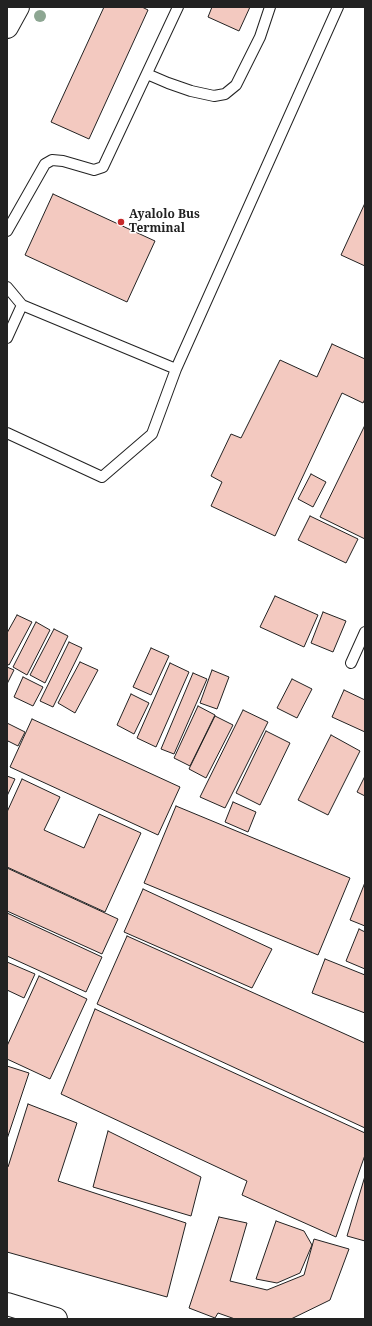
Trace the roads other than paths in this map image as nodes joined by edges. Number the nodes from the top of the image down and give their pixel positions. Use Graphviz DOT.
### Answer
graph roads {
  1 [pos="178,7"];
  2 [pos="270,7"];
  3 [pos="338,7"];
  4 [pos="146,74"];
  5 [pos="7,231"];
  6 [pos="7,286"];
  7 [pos="22,305"];
  8 [pos="7,338"];
  9 [pos="176,369"];
  10 [pos="7,433"];
  11 [pos="365,632"];
  12 [pos="351,663"];
  13 [pos="7,1304"];
  14 [pos="56,1319"];
  1 -- 4 [label="lane"];
  2 -- 4 [label="lane"];
  3 -- 9 [label="lane"];
  4 -- 5 [label="lane"];
  6 -- 7 [label="lane"];
  7 -- 8 [label="lane"];
  7 -- 9 [label="lane"];
  9 -- 10 [label="lane"];
  11 -- 12 [label="lane"];
  13 -- 14 [label="main road"];
}
